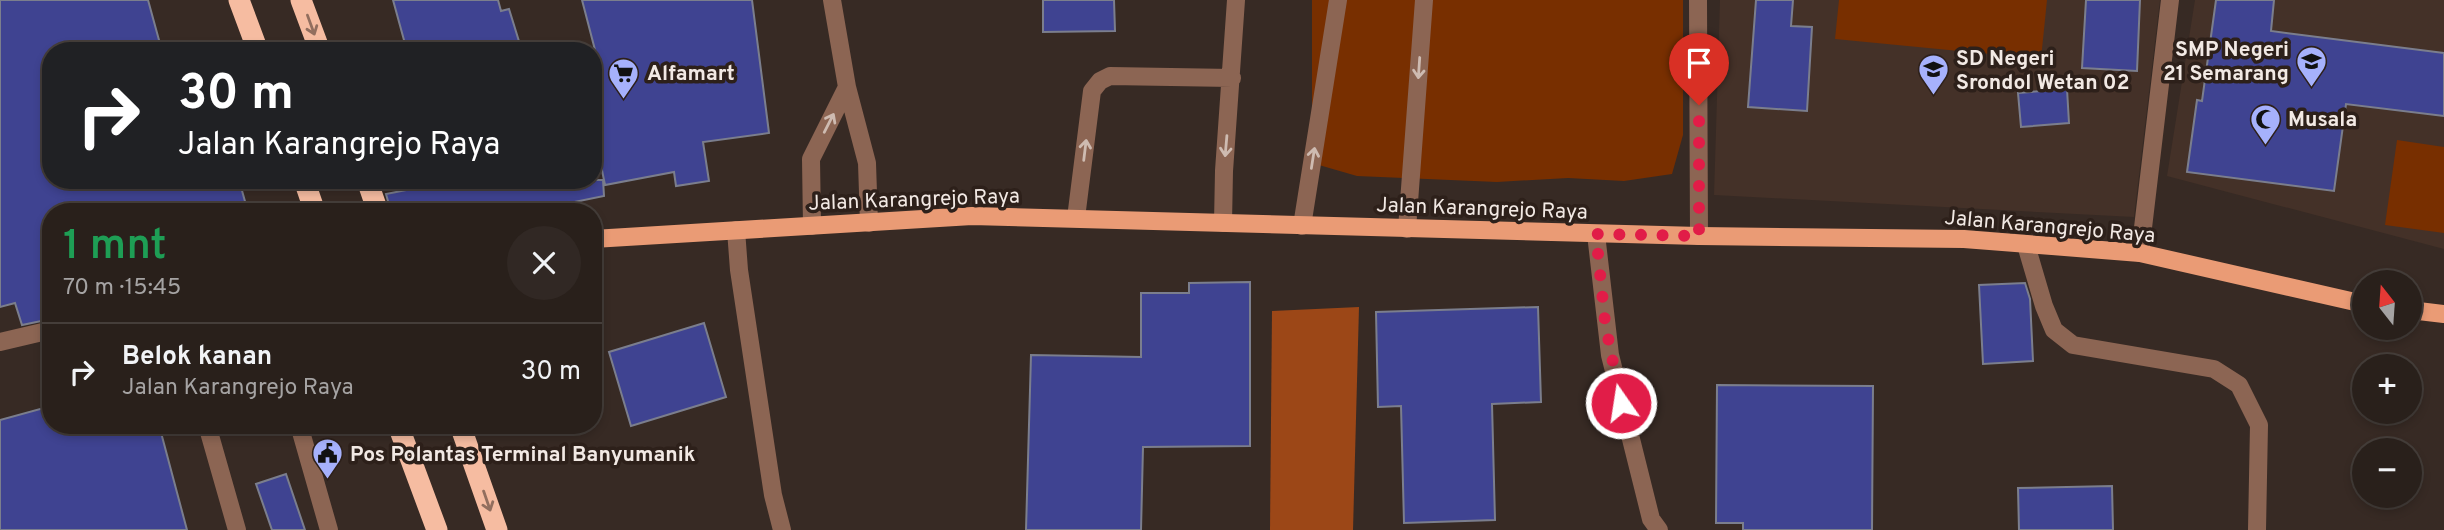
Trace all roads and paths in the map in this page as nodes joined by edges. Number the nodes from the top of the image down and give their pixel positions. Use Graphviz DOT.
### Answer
graph roads {
  1 [pos="239,0"];
  2 [pos="302,0"];
  3 [pos="832,0"];
  4 [pos="1236,0"];
  5 [pos="1338,0"];
  6 [pos="1424,0"];
  7 [pos="1698,0"];
  8 [pos="2170,0"];
  9 [pos="254,42"];
  10 [pos="317,42"];
  11 [pos="1232,78"];
  12 [pos="847,87"];
  13 [pos="1076,218"];
  14 [pos="869,223"];
  15 [pos="1223,223"];
  16 [pos="812,226"];
  17 [pos="1302,226"];
  18 [pos="1406,229"];
  19 [pos="736,230"];
  20 [pos="1596,234"];
  21 [pos="1699,236"];
  22 [pos="602,238"];
  23 [pos="2025,245"];
  24 [pos="2140,253"];
  25 [pos="2352,301"];
  26 [pos="2422,311"];
  27 [pos="2444,314"];
  28 [pos="42,332"];
  29 [pos="0,342"];
  30 [pos="210,434"];
  31 [pos="302,434"];
  32 [pos="401,434"];
  33 [pos="463,434"];
  34 [pos="237,530"];
  35 [pos="329,530"];
  36 [pos="437,530"];
  37 [pos="497,530"];
  38 [pos="782,530"];
  39 [pos="1659,530"];
  40 [pos="2257,530"];
  1 -- 9 [label="highway"];
  2 -- 10 [label="highway, one-way"];
  3 -- 12 [label="street"];
  4 -- 11 [label="street"];
  17 -- 5 [label="street, one-way"];
  6 -- 18 [label="street, one-way"];
  7 -- 21 [label="street"];
  8 -- 24 [label="street"];
  13 -- 11 [label="street, one-way"];
  11 -- 15 [label="street, one-way"];
  12 -- 14 [label="street"];
  16 -- 12 [label="street, one-way"];
  13 -- 14 [label="main road, Jalan Karangrejo Raya"];
  13 -- 15 [label="main road, Jalan Karangrejo Raya"];
  14 -- 16 [label="main road, Jalan Karangrejo Raya"];
  15 -- 17 [label="main road, Jalan Karangrejo Raya"];
  16 -- 19 [label="main road, Jalan Karangrejo Raya"];
  17 -- 18 [label="main road, Jalan Karangrejo Raya"];
  18 -- 20 [label="main road, Jalan Karangrejo Raya"];
  19 -- 22 [label="main road, Jalan Karangrejo Raya"];
  19 -- 38 [label="street"];
  20 -- 21 [label="main road, Jalan Karangrejo Raya"];
  20 -- 39 [label="street"];
  21 -- 23 [label="main road, Jalan Karangrejo Raya"];
  23 -- 24 [label="main road, Jalan Karangrejo Raya"];
  23 -- 40 [label="street"];
  24 -- 25 [label="main road, Jalan Karangrejo Raya"];
  26 -- 27 [label="main road"];
  28 -- 29 [label="street"];
  30 -- 34 [label="street"];
  31 -- 35 [label="street"];
  32 -- 36 [label="highway"];
  33 -- 37 [label="highway, one-way"];
}
